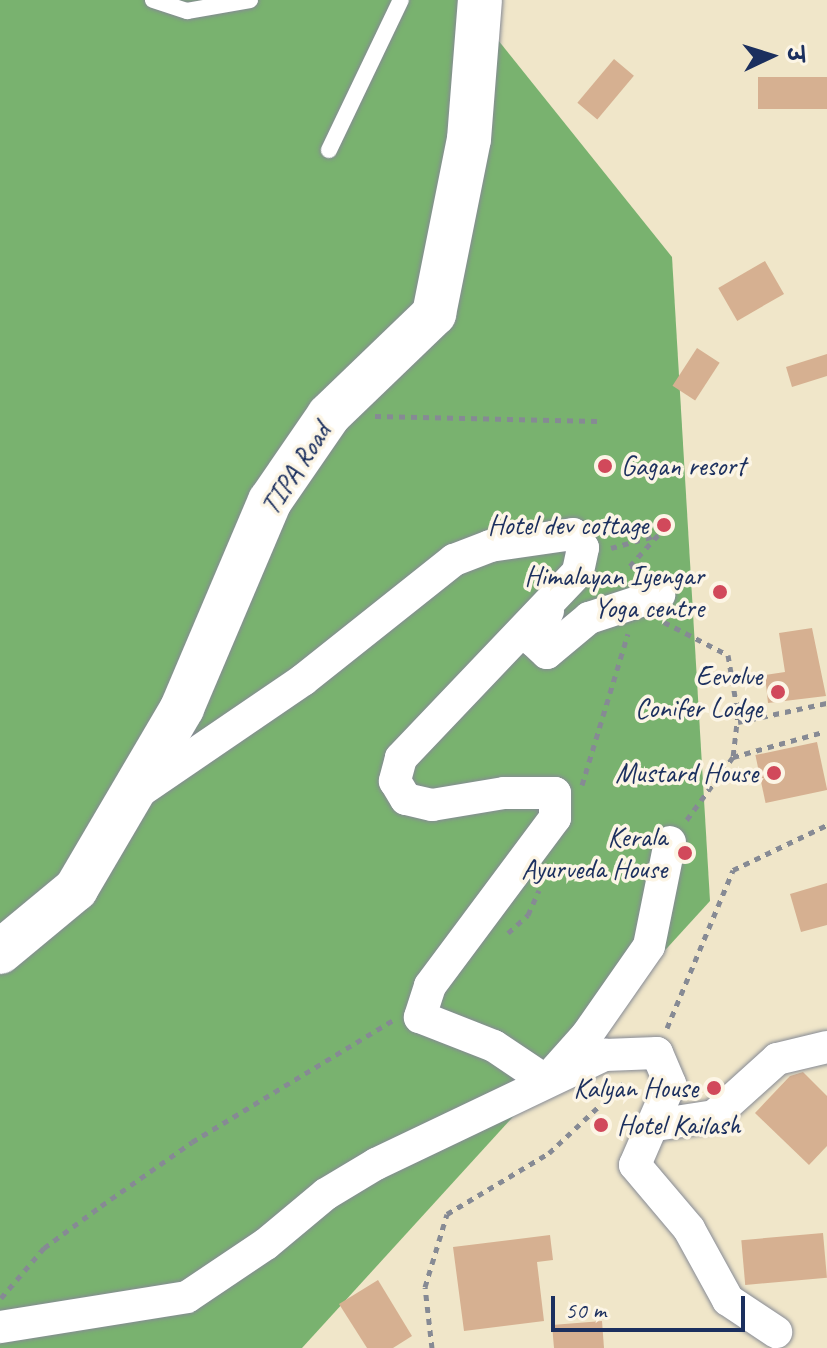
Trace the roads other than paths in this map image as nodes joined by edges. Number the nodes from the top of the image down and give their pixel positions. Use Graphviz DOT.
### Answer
graph roads {
  1 [pos="153,0"];
  2 [pos="250,0"];
  3 [pos="401,0"];
  4 [pos="480,0"];
  5 [pos="329,150"];
  6 [pos="648,599"];
  7 [pos="553,601"];
  8 [pos="122,803"];
  9 [pos="670,842"];
  10 [pos="0,952"];
  11 [pos="827,1047"];
  12 [pos="546,1081"];
  13 [pos="656,1125"];
  14 [pos="0,1327"];
  15 [pos="776,1332"];
  1 -- 2 [label="lane"];
  3 -- 5 [label="lane"];
  4 -- 8 [label="street, TIPA Road"];
  6 -- 7 [label="street"];
  7 -- 8 [label="street"];
  7 -- 12 [label="street"];
  8 -- 10 [label="street, TIPA Road"];
  9 -- 12 [label="street"];
  11 -- 13 [label="street"];
  12 -- 13 [label="street"];
  12 -- 14 [label="street"];
  13 -- 15 [label="street"];
}
